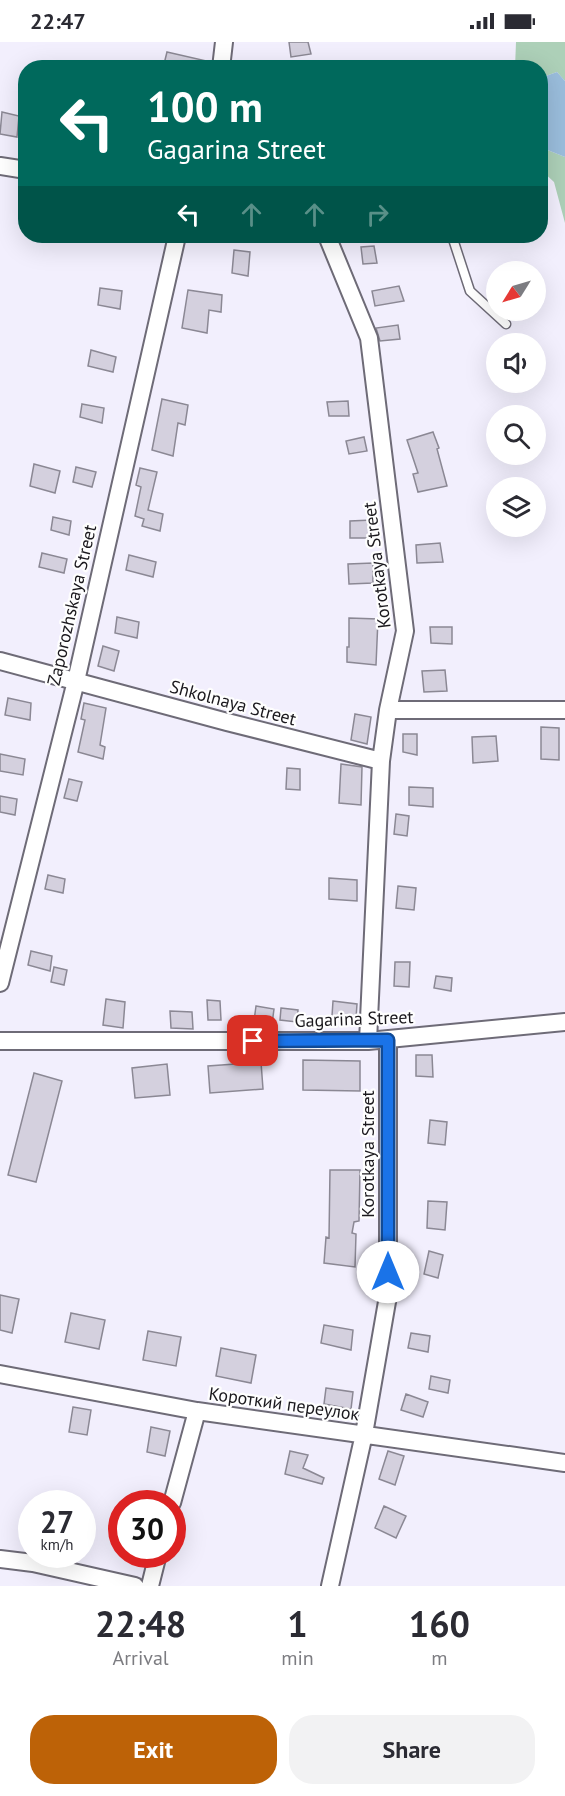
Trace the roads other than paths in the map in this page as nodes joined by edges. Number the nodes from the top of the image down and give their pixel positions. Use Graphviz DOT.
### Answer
graph roads {
  1 [pos="224,42"];
  2 [pos="222,60"];
  3 [pos="0,166"];
  4 [pos="18,169"];
  5 [pos="175,243"];
  6 [pos="330,243"];
  7 [pos="454,243"];
  8 [pos="506,324"];
  9 [pos="0,661"];
  10 [pos="76,681"];
  11 [pos="388,710"];
  12 [pos="565,710"];
  13 [pos="381,761"];
  14 [pos="0,983"];
  15 [pos="565,1022"];
  16 [pos="388,1040"];
  17 [pos="0,1041"];
  18 [pos="368,1041"];
  19 [pos="0,1374"];
  20 [pos="197,1412"];
  21 [pos="364,1434"];
  22 [pos="565,1463"];
  23 [pos="176,1490"];
  24 [pos="0,1559"];
  25 [pos="154,1568"];
  26 [pos="135,1586"];
  27 [pos="150,1586"];
  28 [pos="330,1586"];
  1 -- 2 [label="street"];
  3 -- 4 [label="street"];
  5 -- 10 [label="street, Zaporozhskaya Street"];
  6 -- 11 [label="street, Korotkaya Street"];
  7 -- 8 [label="lane"];
  9 -- 10 [label="street, Shkolnaya Street"];
  10 -- 13 [label="street, Shkolnaya Street"];
  10 -- 14 [label="street, Zaporozhskaya Street"];
  11 -- 12 [label="street"];
  11 -- 13 [label="street, Korotkaya Street"];
  13 -- 18 [label="street, Korotkaya Street"];
  15 -- 16 [label="street, Gagarina Street"];
  16 -- 18 [label="street, Gagarina Street"];
  16 -- 21 [label="street, Korotkaya Street"];
  17 -- 18 [label="street, Gagarina Street"];
  19 -- 20 [label="street, Короткий переулок"];
  20 -- 21 [label="street, Короткий переулок"];
  20 -- 23 [label="street"];
  21 -- 22 [label="street, Короткий переулок"];
  21 -- 28 [label="street, Korotkaya Street"];
  24 -- 26 [label="street"];
  25 -- 27 [label="street"];
}
